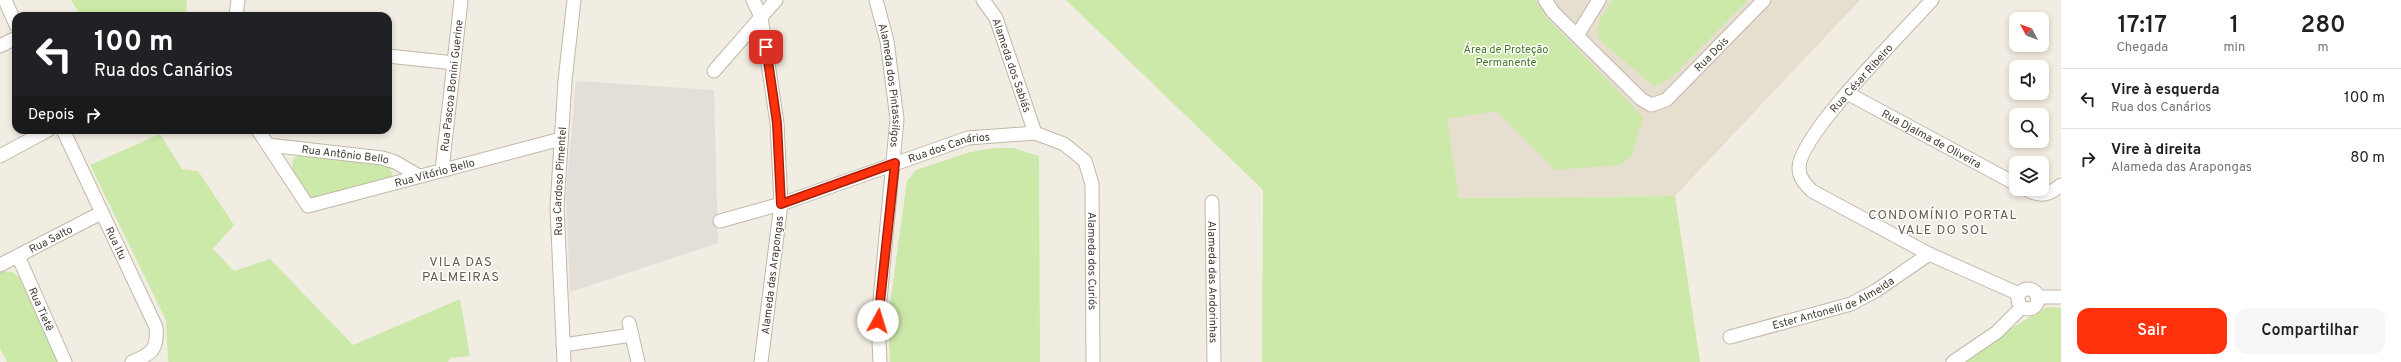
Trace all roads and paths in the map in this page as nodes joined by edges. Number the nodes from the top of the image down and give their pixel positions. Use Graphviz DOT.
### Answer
graph roads {
  1 [pos="5,0"];
  2 [pos="238,0"];
  3 [pos="461,0"];
  4 [pos="574,0"];
  5 [pos="752,0"];
  6 [pos="776,0"];
  7 [pos="876,0"];
  8 [pos="983,0"];
  9 [pos="1545,0"];
  10 [pos="1599,0"];
  11 [pos="1764,0"];
  12 [pos="1932,0"];
  13 [pos="236,12"];
  14 [pos="12,16"];
  15 [pos="761,17"];
  16 [pos="1578,34"];
  17 [pos="12,40"];
  18 [pos="0,46"];
  19 [pos="392,56"];
  20 [pos="454,63"];
  21 [pos="714,71"];
  22 [pos="1847,93"];
  23 [pos="1034,133"];
  24 [pos="41,134"];
  25 [pos="65,134"];
  26 [pos="261,134"];
  27 [pos="561,139"];
  28 [pos="268,145"];
  29 [pos="0,156"];
  30 [pos="1085,160"];
  31 [pos="895,163"];
  32 [pos="442,170"];
  33 [pos="419,176"];
  34 [pos="2009,180"];
  35 [pos="2061,185"];
  36 [pos="2049,193"];
  37 [pos="1212,202"];
  38 [pos="781,204"];
  39 [pos="101,213"];
  40 [pos="720,221"];
  41 [pos="1929,254"];
  42 [pos="18,256"];
  43 [pos="0,265"];
  44 [pos="2061,297"];
  45 [pos="2021,301"];
  46 [pos="1730,337"];
  47 [pos="564,345"];
  48 [pos="65,362"];
  49 [pos="132,362"];
  50 [pos="564,362"];
  51 [pos="638,362"];
  52 [pos="761,362"];
  53 [pos="880,362"];
  54 [pos="1092,362"];
  55 [pos="1214,362"];
  56 [pos="1953,362"];
  1 -- 14 [label="street"];
  2 -- 13 [label="street"];
  3 -- 20 [label="street, Rua Pascoa Bonini Guerine"];
  4 -- 27 [label="street, Rua Cardoso Pimentel"];
  5 -- 15 [label="street, Alameda das Arapongas"];
  6 -- 15 [label="street"];
  7 -- 31 [label="street, Alameda dos Pintassilgos"];
  8 -- 23 [label="street, Alameda dos Sabiás"];
  9 -- 16 [label="street"];
  10 -- 16 [label="street"];
  11 -- 16 [label="street, Rua Dois"];
  12 -- 22 [label="street, Rua César Ribeiro"];
  15 -- 21 [label="street"];
  15 -- 38 [label="street, Alameda das Arapongas"];
  17 -- 18 [label="street"];
  19 -- 20 [label="street"];
  20 -- 32 [label="street, Rua Pascoa Bonini Guerine"];
  22 -- 34 [label="street, Rua Djalma de Oliveira"];
  22 -- 41 [label="street, Rua César Ribeiro"];
  23 -- 30 [label="street, Rua dos Canários"];
  23 -- 31 [label="street, Rua dos Canários"];
  24 -- 29 [label="street"];
  25 -- 39 [label="street, Rua Itu"];
  26 -- 28 [label="street"];
  27 -- 32 [label="street, Rua Vitório Bello"];
  27 -- 47 [label="street, Rua Cardoso Pimentel"];
  28 -- 33 [label="street, Rua Antônio Bello"];
  28 -- 33 [label="street, Rua Vitório Bello"];
  30 -- 54 [label="street, Alameda dos Curiós"];
  31 -- 38 [label="street, Rua dos Canários"];
  31 -- 53 [label="street, Alameda dos Pintassilgos"];
  32 -- 33 [label="street, Rua Vitório Bello"];
  35 -- 36 [label="street"];
  37 -- 55 [label="street, Alameda das Andorinhas"];
  38 -- 40 [label="street, Rua dos Canários"];
  38 -- 52 [label="street, Alameda das Arapongas"];
  39 -- 42 [label="street, Rua Salto"];
  39 -- 49 [label="street, Rua Itu"];
  41 -- 45 [label="street, Rua César Ribeiro"];
  41 -- 46 [label="street, Ester Antonelli de Almeida"];
  42 -- 43 [label="street, Rua Salto"];
  42 -- 48 [label="street, Rua Tietê"];
  44 -- 45 [label="street"];
  45 -- 56 [label="street"];
  47 -- 50 [label="street, Rua Cardoso Pimentel"];
  47 -- 51 [label="street"];
}
